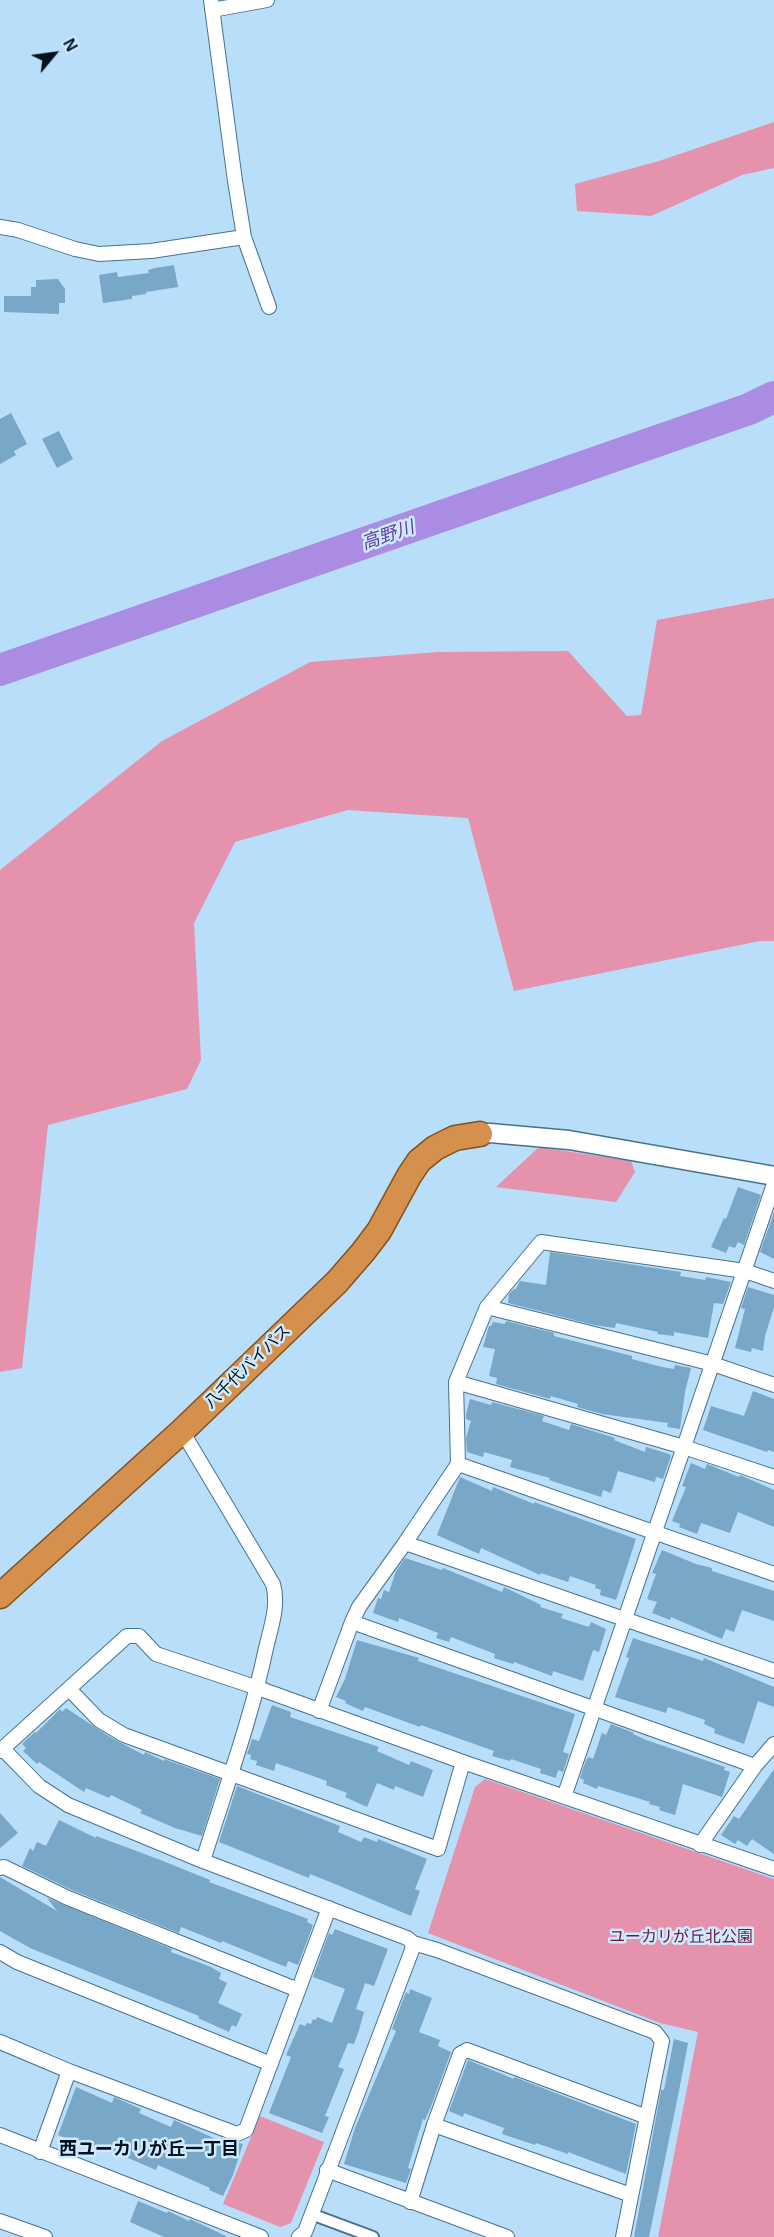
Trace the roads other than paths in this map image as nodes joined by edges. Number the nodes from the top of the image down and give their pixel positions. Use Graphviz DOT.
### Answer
graph roads {
  1 [pos="267,0"];
  2 [pos="212,5"];
  3 [pos="0,227"];
  4 [pos="244,237"];
  5 [pos="269,307"];
  6 [pos="480,1134"];
  7 [pos="774,1176"];
  8 [pos="774,1184"];
  9 [pos="745,1270"];
  10 [pos="774,1281"];
  11 [pos="487,1307"];
  12 [pos="713,1364"];
  13 [pos="456,1382"];
  14 [pos="774,1385"];
  15 [pos="182,1431"];
  16 [pos="684,1447"];
  17 [pos="458,1464"];
  18 [pos="774,1477"];
  19 [pos="655,1532"];
  20 [pos="405,1543"];
  21 [pos="774,1574"];
  22 [pos="0,1596"];
  23 [pos="625,1620"];
  24 [pos="352,1622"];
  25 [pos="774,1671"];
  26 [pos="258,1688"];
  27 [pos="69,1689"];
  28 [pos="595,1708"];
  29 [pos="319,1711"];
  30 [pos="774,1744"];
  31 [pos="1,1750"];
  32 [pos="463,1762"];
  33 [pos="755,1766"];
  34 [pos="231,1773"];
  35 [pos="564,1797"];
  36 [pos="700,1845"];
  37 [pos="203,1861"];
  38 [pos="0,1868"];
  39 [pos="774,1869"];
  40 [pos="329,1908"];
  41 [pos="413,1943"];
  42 [pos="0,1952"];
  43 [pos="298,1990"];
  44 [pos="0,2042"];
  45 [pos="271,2064"];
  46 [pos="69,2071"];
  47 [pos="647,2117"];
  48 [pos="434,2126"];
  49 [pos="0,2135"];
  50 [pos="40,2152"];
  51 [pos="327,2170"];
  52 [pos="631,2195"];
  53 [pos="410,2202"];
  54 [pos="311,2214"];
  55 [pos="0,2221"];
  56 [pos="302,2235"];
  57 [pos="45,2237"];
  58 [pos="261,2237"];
  59 [pos="373,2237"];
  60 [pos="507,2237"];
  61 [pos="622,2237"];
  1 -- 2 [label="street"];
  2 -- 4 [label="street"];
  3 -- 4 [label="street"];
  4 -- 5 [label="street"];
  6 -- 7 [label="street"];
  6 -- 15 [label="highway, 八千代バイパス"];
  8 -- 9 [label="street"];
  9 -- 10 [label="street"];
  9 -- 11 [label="street"];
  9 -- 12 [label="street"];
  11 -- 12 [label="street"];
  11 -- 13 [label="street"];
  12 -- 14 [label="street"];
  12 -- 16 [label="street"];
  13 -- 16 [label="street"];
  13 -- 17 [label="street"];
  15 -- 22 [label="highway, 八千代バイパス"];
  15 -- 26 [label="street"];
  16 -- 18 [label="street"];
  16 -- 19 [label="street"];
  17 -- 19 [label="street"];
  17 -- 20 [label="street"];
  19 -- 21 [label="street"];
  19 -- 23 [label="street"];
  20 -- 23 [label="street"];
  20 -- 24 [label="street"];
  23 -- 25 [label="street"];
  23 -- 28 [label="street"];
  24 -- 28 [label="street"];
  24 -- 29 [label="street"];
  26 -- 27 [label="street"];
  26 -- 29 [label="street"];
  26 -- 34 [label="street"];
  27 -- 31 [label="street"];
  27 -- 34 [label="street"];
  28 -- 33 [label="street"];
  28 -- 35 [label="street"];
  29 -- 32 [label="street"];
  30 -- 33 [label="street"];
  31 -- 37 [label="street"];
  32 -- 34 [label="street"];
  32 -- 35 [label="street"];
  33 -- 36 [label="street"];
  34 -- 37 [label="street"];
  35 -- 36 [label="street"];
  36 -- 39 [label="street"];
  37 -- 40 [label="street"];
  38 -- 43 [label="street"];
  40 -- 41 [label="street"];
  40 -- 43 [label="street"];
  41 -- 47 [label="street"];
  41 -- 51 [label="street"];
  42 -- 45 [label="street"];
  43 -- 45 [label="street"];
  44 -- 46 [label="street"];
  45 -- 46 [label="street"];
  46 -- 50 [label="street"];
  47 -- 48 [label="street"];
  47 -- 52 [label="street"];
  48 -- 52 [label="street"];
  48 -- 53 [label="street"];
  49 -- 50 [label="street"];
  50 -- 58 [label="street"];
  51 -- 53 [label="street"];
  51 -- 54 [label="street"];
  52 -- 61 [label="street"];
  53 -- 60 [label="street"];
  54 -- 56 [label="street"];
  54 -- 59 [label="street"];
  55 -- 57 [label="street"];
}
